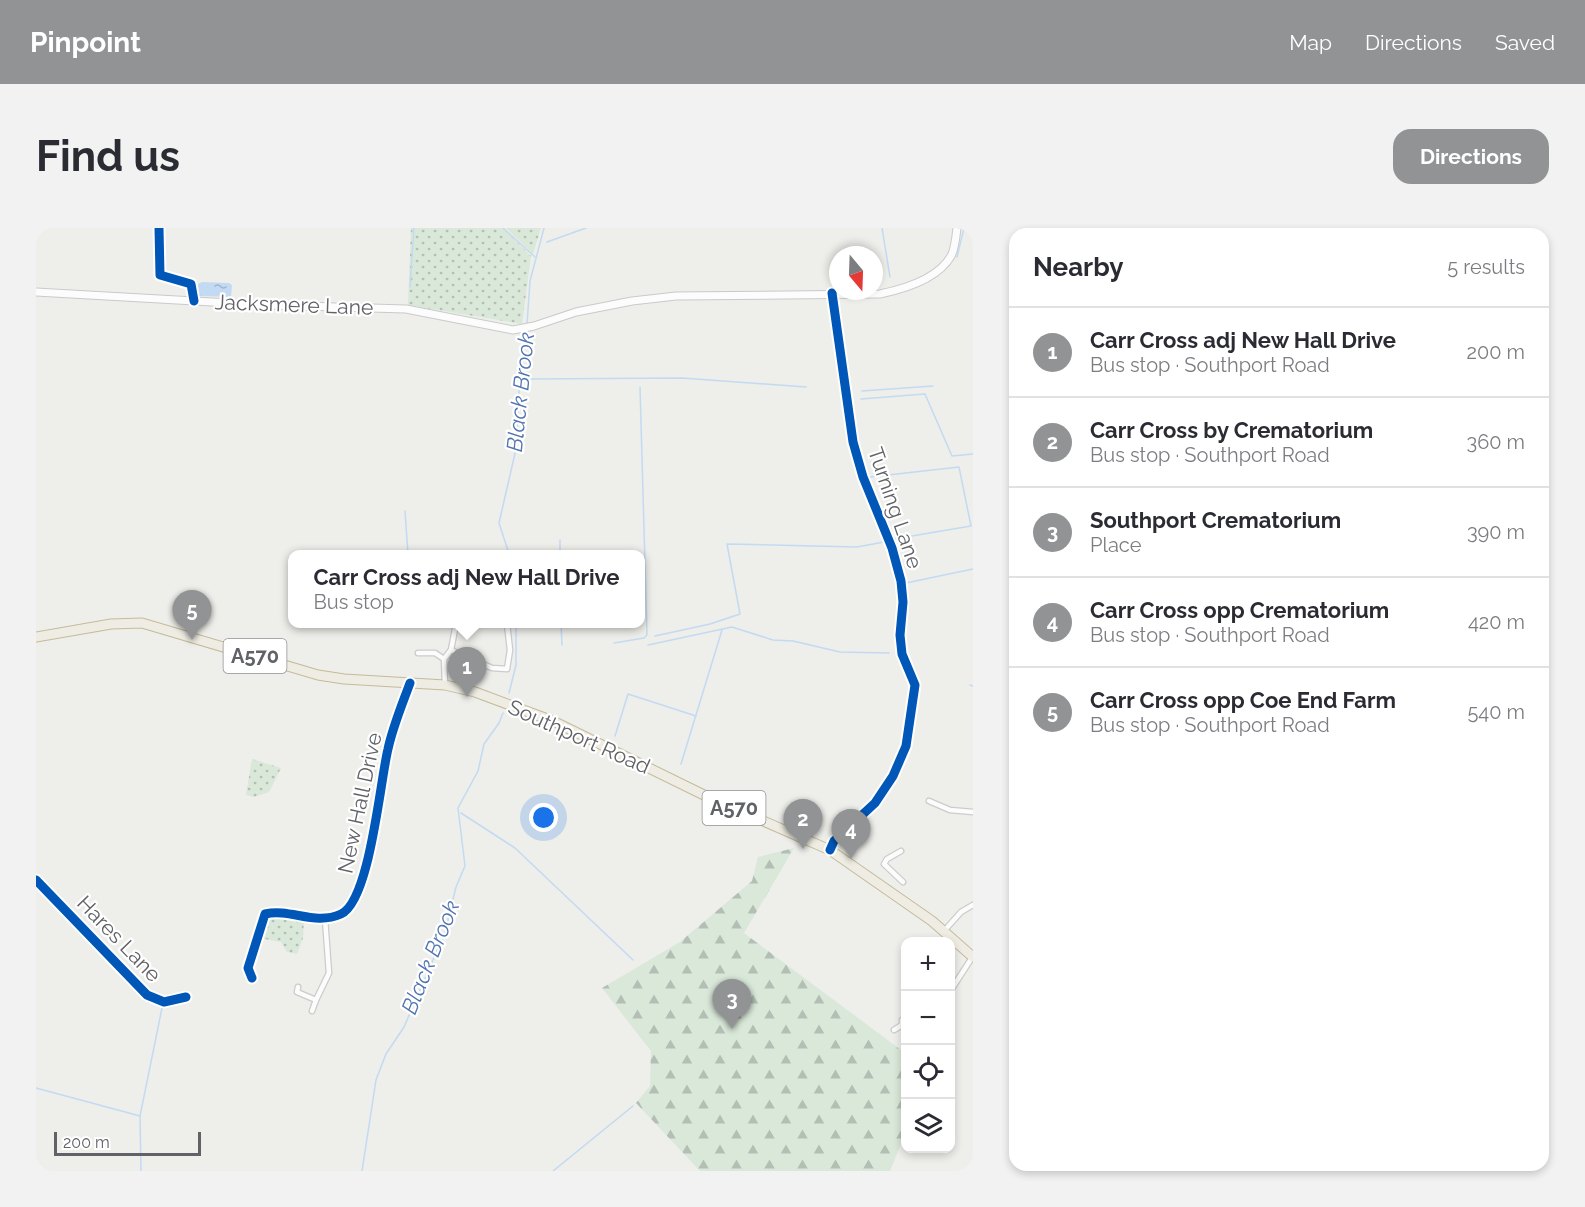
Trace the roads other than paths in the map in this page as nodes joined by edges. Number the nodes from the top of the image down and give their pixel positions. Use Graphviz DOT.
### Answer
graph roads {
  1 [pos="159,228"];
  2 [pos="957,228"];
  3 [pos="36,292"];
  4 [pos="829,293"];
  5 [pos="883,293"];
  6 [pos="833,300"];
  7 [pos="194,301"];
  8 [pos="455,628"];
  9 [pos="507,628"];
  10 [pos="36,637"];
  11 [pos="451,650"];
  12 [pos="418,653"];
  13 [pos="444,659"];
  14 [pos="410,683"];
  15 [pos="445,685"];
  16 [pos="928,801"];
  17 [pos="973,812"];
  18 [pos="830,850"];
  19 [pos="901,851"];
  20 [pos="36,880"];
  21 [pos="903,882"];
  22 [pos="973,905"];
  23 [pos="324,920"];
  24 [pos="944,931"];
  25 [pos="973,957"];
  26 [pos="252,978"];
  27 [pos="955,984"];
  28 [pos="298,987"];
  29 [pos="186,997"];
  30 [pos="316,1000"];
  31 [pos="312,1011"];
  32 [pos="901,1025"];
  33 [pos="894,1030"];
  1 -- 7 [label="street"];
  2 -- 5 [label="main road"];
  3 -- 7 [label="main road, Jacksmere Lane"];
  4 -- 7 [label="main road, Jacksmere Lane"];
  6 -- 18 [label="main road, Turning Lane"];
  8 -- 11 [label="street"];
  9 -- 11 [label="street"];
  10 -- 14 [label="highway, Southport Road / A570"];
  11 -- 13 [label="street"];
  12 -- 13 [label="street"];
  13 -- 15 [label="street"];
  14 -- 15 [label="highway, Southport Road / A570"];
  14 -- 23 [label="street, New Hall Drive"];
  15 -- 18 [label="highway, Southport Road / A570"];
  16 -- 17 [label="street"];
  18 -- 24 [label="highway, Southport Road / A570"];
  19 -- 21 [label="street"];
  20 -- 29 [label="street, Hares Lane"];
  22 -- 24 [label="street"];
  23 -- 26 [label="street"];
  23 -- 30 [label="street"];
  24 -- 25 [label="highway, Southport Road / A570"];
  25 -- 27 [label="street"];
  28 -- 30 [label="street"];
  30 -- 31 [label="street"];
  32 -- 33 [label="street"];
}
